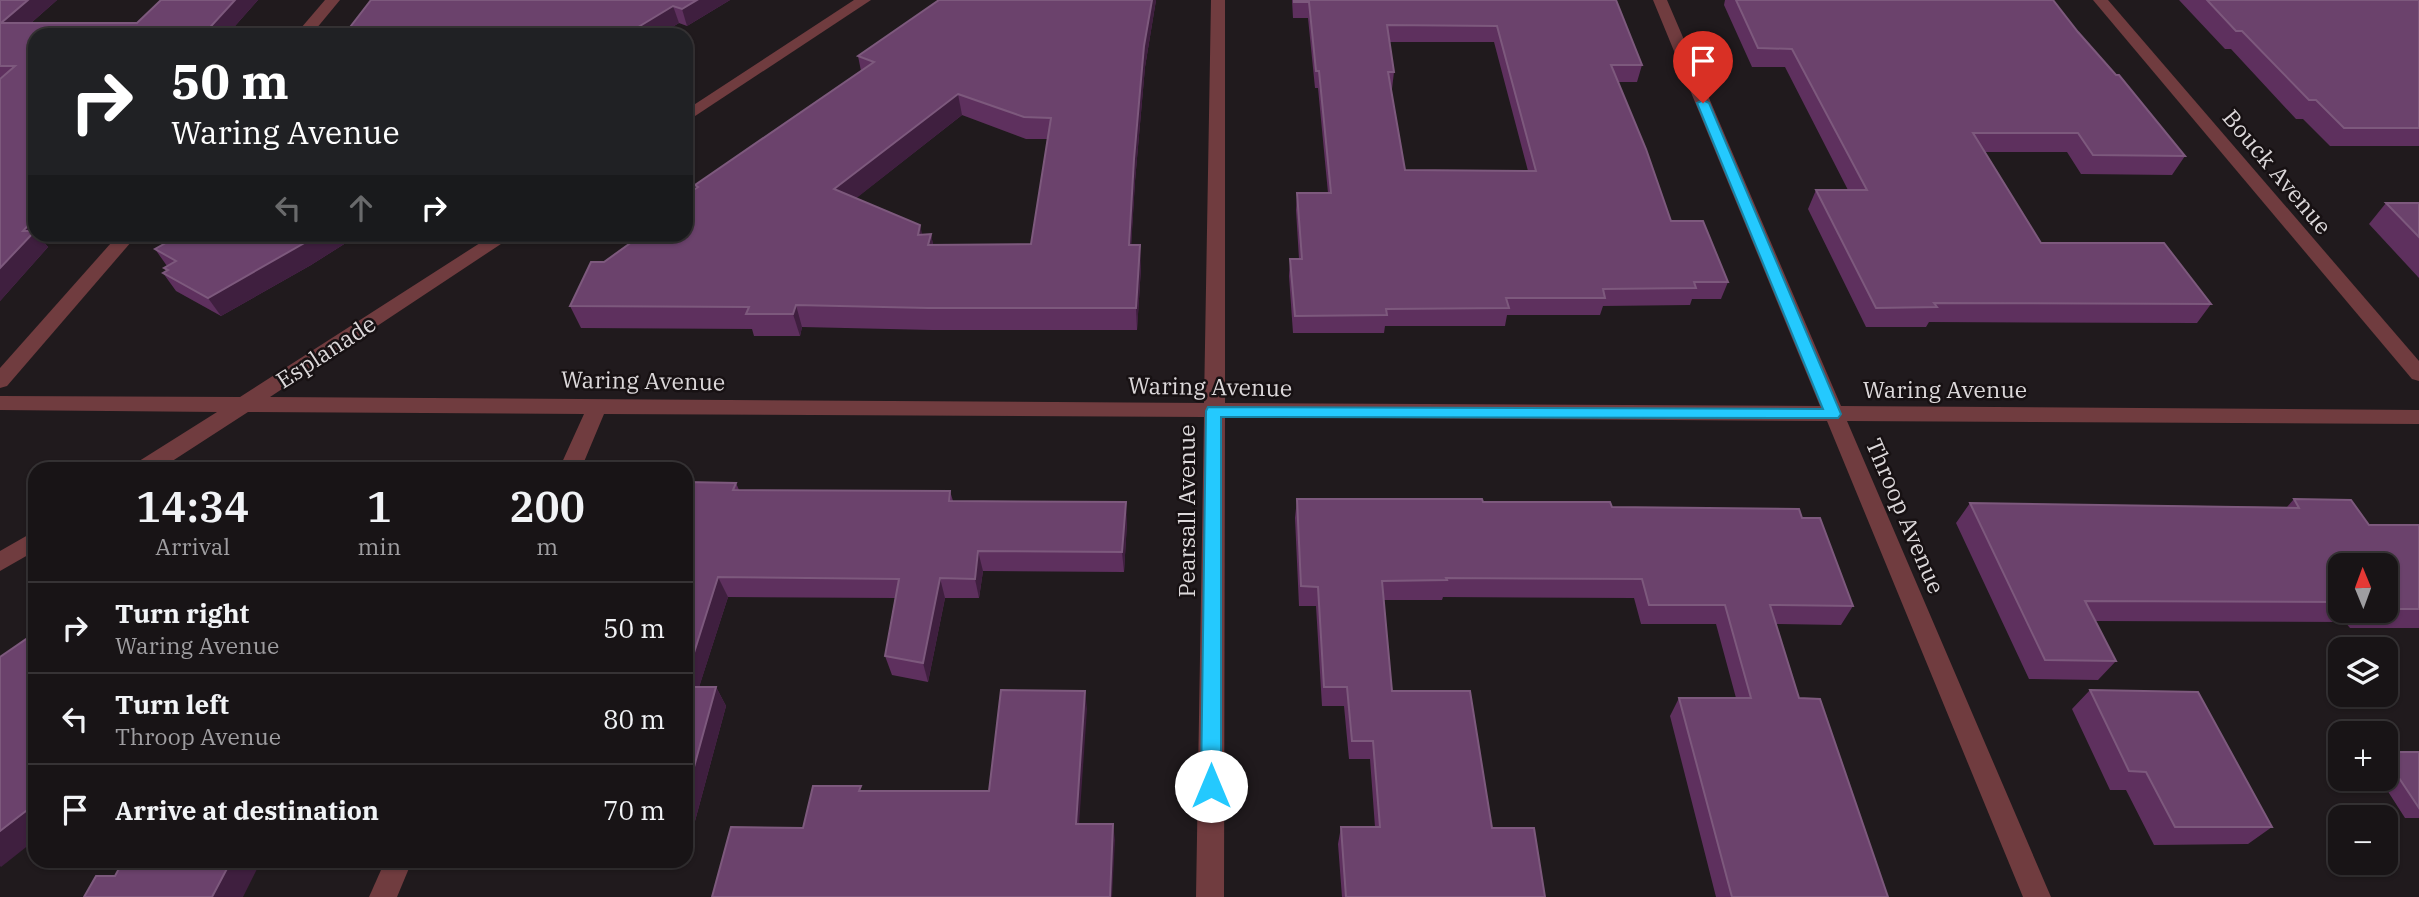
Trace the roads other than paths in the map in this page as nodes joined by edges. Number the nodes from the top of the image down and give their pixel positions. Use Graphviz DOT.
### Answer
graph roads {
  1 [pos="333,0"];
  2 [pos="864,0"];
  3 [pos="1218,0"];
  4 [pos="1660,0"];
  5 [pos="2100,0"];
  6 [pos="309,28"];
  7 [pos="693,112"];
  8 [pos="122,242"];
  9 [pos="495,242"];
  10 [pos="2419,374"];
  11 [pos="0,381"];
  12 [pos="0,403"];
  13 [pos="246,403"];
  14 [pos="598,405"];
  15 [pos="1213,411"];
  16 [pos="1833,414"];
  17 [pos="2419,417"];
  18 [pos="155,462"];
  19 [pos="573,462"];
  20 [pos="28,544"];
  21 [pos="0,562"];
  22 [pos="396,868"];
  23 [pos="383,897"];
  24 [pos="1210,897"];
  25 [pos="2037,897"];
  1 -- 6 [label="street"];
  2 -- 7 [label="street"];
  3 -- 15 [label="street, Pearsall Avenue"];
  4 -- 16 [label="street, Throop Avenue"];
  5 -- 10 [label="street, Bouck Avenue"];
  8 -- 11 [label="street"];
  9 -- 13 [label="street, Esplanade"];
  12 -- 13 [label="street, Waring Avenue"];
  13 -- 14 [label="street, Waring Avenue"];
  13 -- 18 [label="street, Esplanade"];
  14 -- 15 [label="street, Waring Avenue"];
  14 -- 19 [label="street"];
  15 -- 16 [label="street, Waring Avenue"];
  15 -- 24 [label="street, Pearsall Avenue"];
  16 -- 17 [label="street, Waring Avenue"];
  16 -- 25 [label="street, Throop Avenue"];
  20 -- 21 [label="street"];
  22 -- 23 [label="street"];
}
